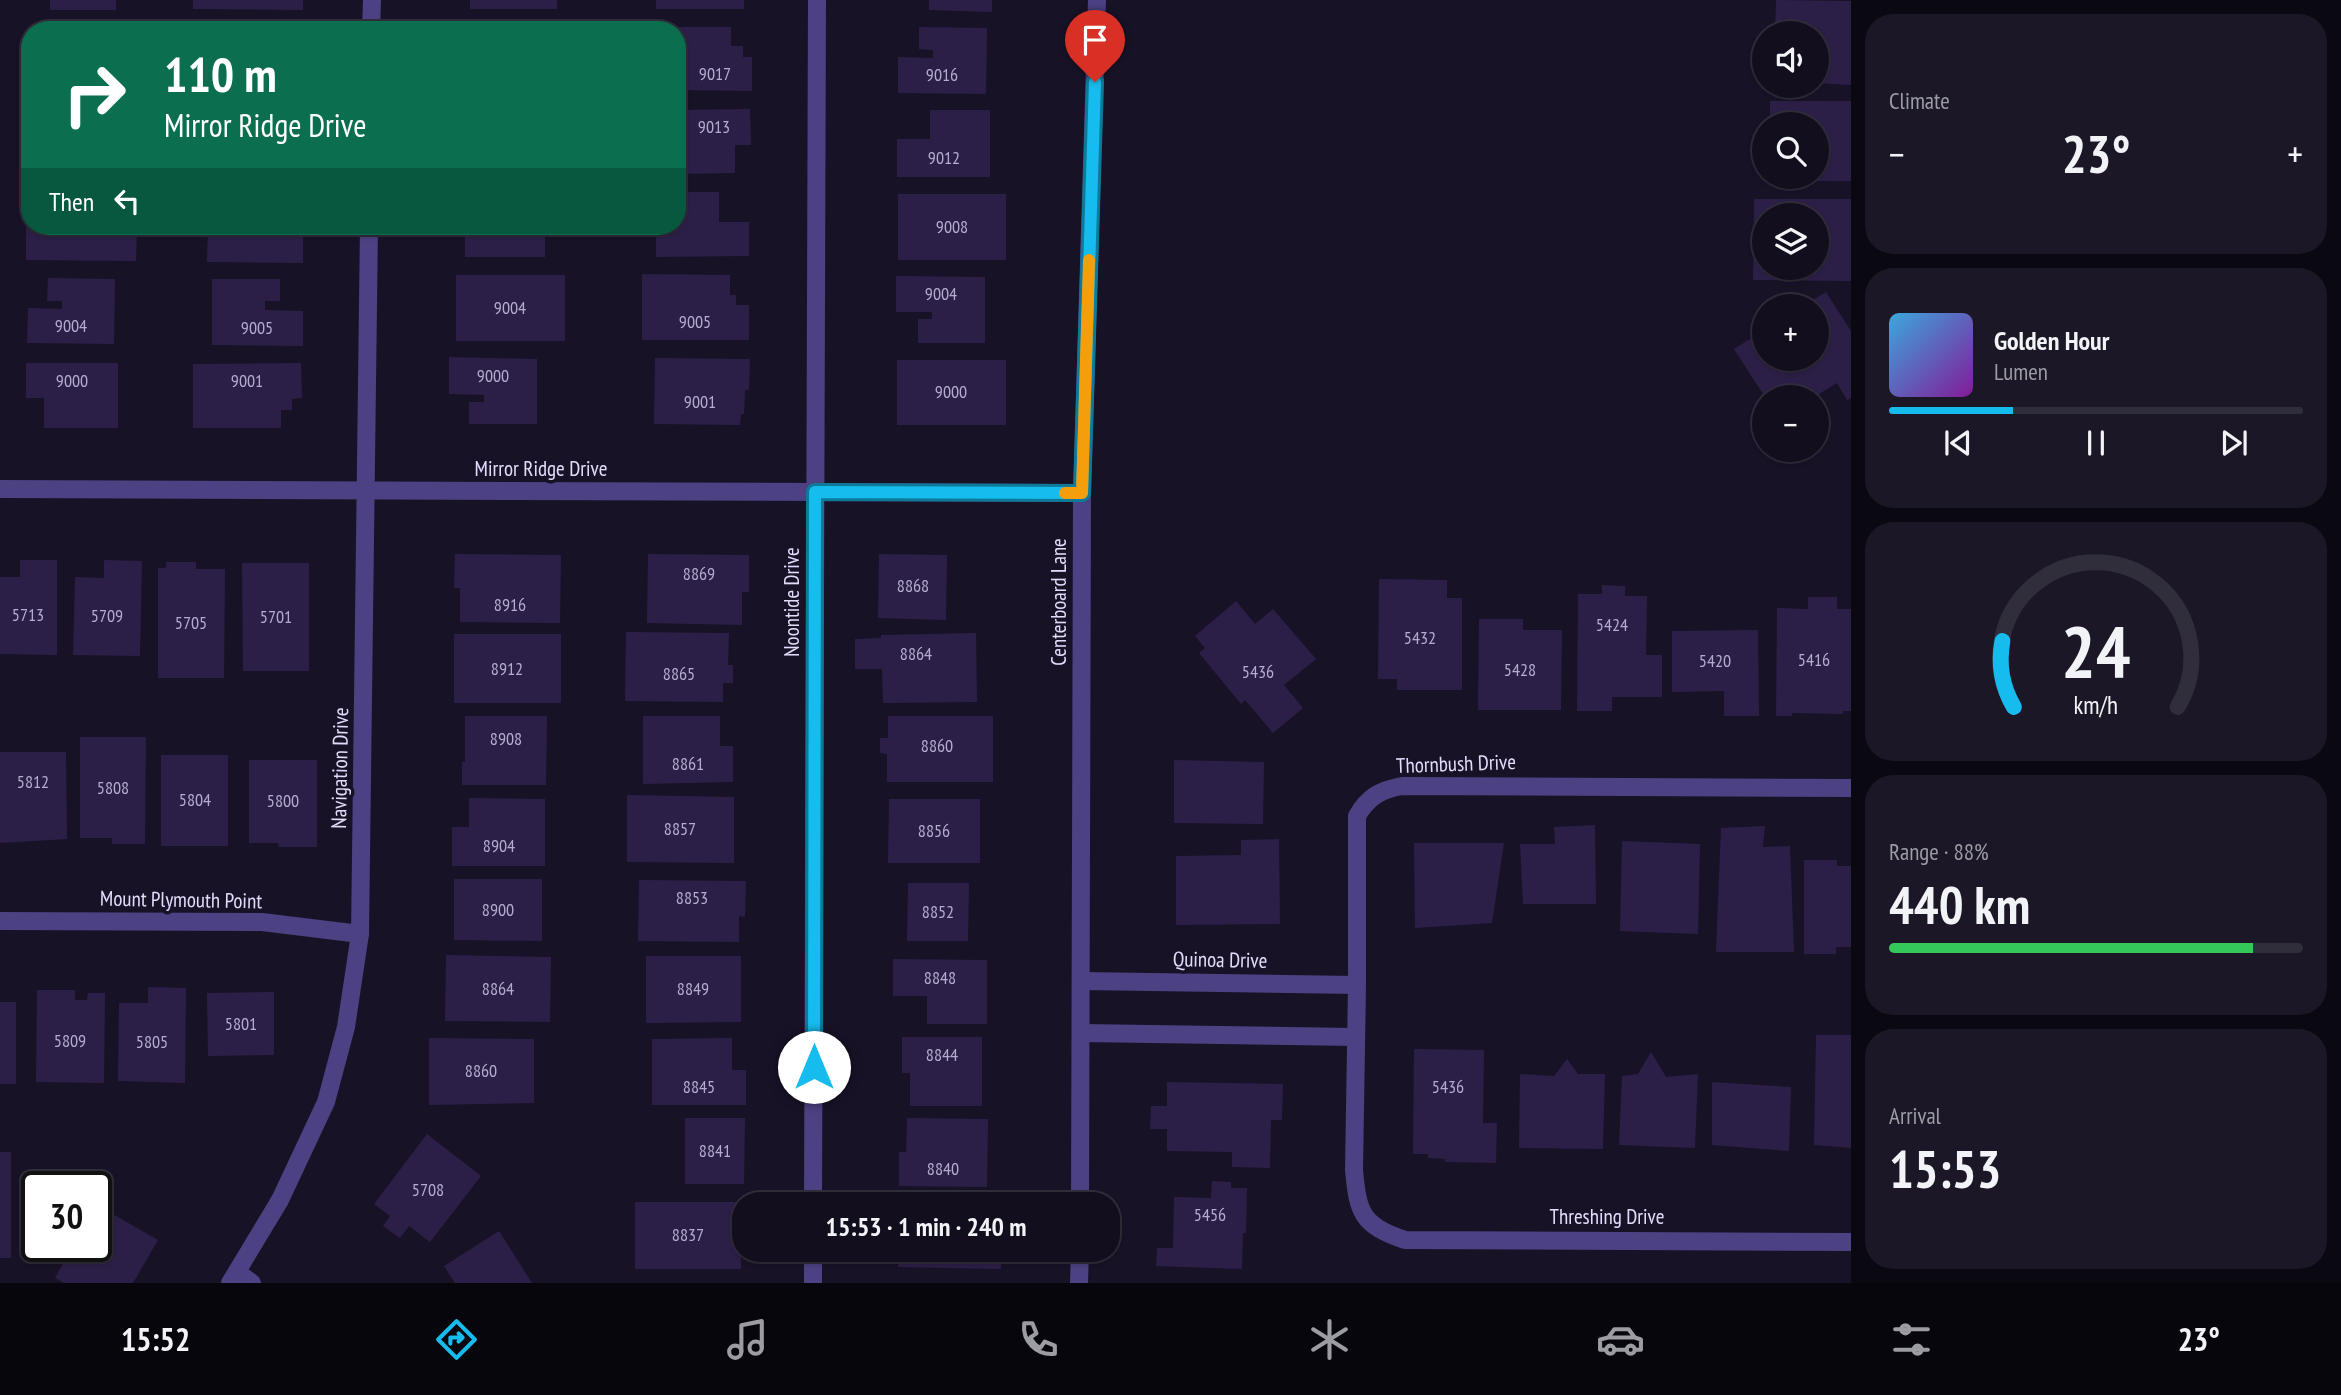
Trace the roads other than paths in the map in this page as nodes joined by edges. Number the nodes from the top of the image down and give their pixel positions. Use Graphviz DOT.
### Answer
graph roads {
  1 [pos="372,0"];
  2 [pos="817,0"];
  3 [pos="1097,0"];
  4 [pos="371,21"];
  5 [pos="369,235"];
  6 [pos="0,489"];
  7 [pos="366,492"];
  8 [pos="815,492"];
  9 [pos="1082,493"];
  10 [pos="1851,788"];
  11 [pos="0,921"];
  12 [pos="360,934"];
  13 [pos="1082,981"];
  14 [pos="1357,985"];
  15 [pos="1082,1033"];
  16 [pos="1356,1037"];
  17 [pos="813,1192"];
  18 [pos="1080,1192"];
  19 [pos="1368,1222"];
  20 [pos="1851,1242"];
  21 [pos="813,1262"];
  22 [pos="1080,1262"];
  23 [pos="233,1278"];
  24 [pos="252,1283"];
  25 [pos="813,1283"];
  26 [pos="1079,1283"];
  1 -- 4 [label="street"];
  2 -- 8 [label="street, Noontide Drive"];
  3 -- 9 [label="street, Centerboard Lane"];
  5 -- 7 [label="street, Navigation Drive"];
  6 -- 7 [label="street, Mirror Ridge Drive"];
  7 -- 8 [label="street, Mirror Ridge Drive"];
  7 -- 12 [label="street, Navigation Drive"];
  8 -- 9 [label="street, Mirror Ridge Drive"];
  8 -- 17 [label="street, Noontide Drive"];
  9 -- 13 [label="street, Centerboard Lane"];
  10 -- 14 [label="street, Thornbush Drive"];
  11 -- 12 [label="street, Mount Plymouth Point"];
  12 -- 23 [label="street, Navigation Drive"];
  13 -- 14 [label="street, Quinoa Drive"];
  13 -- 15 [label="street, Centerboard Lane"];
  14 -- 16 [label="street, Thornbush Drive"];
  15 -- 16 [label="street"];
  15 -- 18 [label="street, Centerboard Lane"];
  16 -- 19 [label="street, Thornbush Drive"];
  19 -- 20 [label="street, Threshing Drive"];
  21 -- 25 [label="street"];
  22 -- 26 [label="street"];
  23 -- 24 [label="street"];
}
